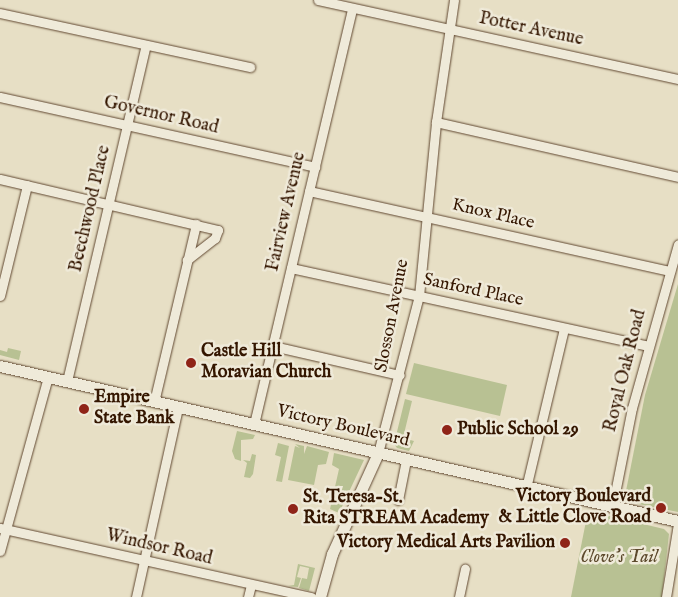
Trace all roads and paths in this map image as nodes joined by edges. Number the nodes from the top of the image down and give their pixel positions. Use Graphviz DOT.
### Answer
graph roads {
  1 [pos="318,0"];
  2 [pos="454,0"];
  3 [pos="352,8"];
  4 [pos="0,14"];
  5 [pos="448,29"];
  6 [pos="146,45"];
  7 [pos="250,67"];
  8 [pos="678,79"];
  9 [pos="0,97"];
  10 [pos="436,122"];
  11 [pos="127,126"];
  12 [pos="315,167"];
  13 [pos="678,177"];
  14 [pos="0,179"];
  15 [pos="27,185"];
  16 [pos="309,191"];
  17 [pos="108,203"];
  18 [pos="427,217"];
  19 [pos="196,224"];
  20 [pos="678,244"];
  21 [pos="187,260"];
  22 [pos="291,268"];
  23 [pos="670,271"];
  24 [pos="0,296"];
  25 [pos="419,296"];
  26 [pos="564,328"];
  27 [pos="273,346"];
  28 [pos="648,346"];
  29 [pos="0,366"];
  30 [pos="400,375"];
  31 [pos="48,377"];
  32 [pos="67,381"];
  33 [pos="154,402"];
  34 [pos="178,407"];
  35 [pos="254,424"];
  36 [pos="378,453"];
  37 [pos="406,460"];
  38 [pos="526,488"];
  39 [pos="398,500"];
  40 [pos="612,508"];
  41 [pos="678,523"];
  42 [pos="3,529"];
  43 [pos="0,550"];
  44 [pos="144,561"];
  45 [pos="464,569"];
  46 [pos="251,585"];
  47 [pos="136,597"];
  48 [pos="248,597"];
  49 [pos="311,597"];
  50 [pos="320,597"];
  51 [pos="459,597"];
  52 [pos="666,597"];
  1 -- 3 [label="street, Potter Avenue"];
  2 -- 5 [label="street, Slosson Avenue"];
  3 -- 5 [label="street, Potter Avenue"];
  3 -- 12 [label="street, Fairview Avenue"];
  4 -- 6 [label="street"];
  5 -- 8 [label="street, Potter Avenue"];
  5 -- 10 [label="street, Slosson Avenue"];
  6 -- 7 [label="street"];
  6 -- 11 [label="street, Beechwood Place"];
  9 -- 11 [label="street, Governor Road"];
  10 -- 13 [label="street"];
  10 -- 18 [label="street, Slosson Avenue"];
  11 -- 12 [label="street, Governor Road"];
  11 -- 17 [label="street, Beechwood Place"];
  12 -- 16 [label="street, Fairview Avenue"];
  14 -- 15 [label="street"];
  15 -- 17 [label="street"];
  15 -- 24 [label="street"];
  16 -- 18 [label="street, Knox Place"];
  16 -- 22 [label="street, Fairview Avenue"];
  17 -- 19 [label="street"];
  17 -- 32 [label="street, Beechwood Place"];
  18 -- 23 [label="street, Knox Place"];
  18 -- 25 [label="street, Slosson Avenue"];
  19 -- 21 [label="street"];
  19 -- 21 [label="street"];
  20 -- 23 [label="street, Royal Oak Road"];
  21 -- 33 [label="street"];
  22 -- 25 [label="street, Sanford Place"];
  22 -- 27 [label="street, Fairview Avenue"];
  23 -- 28 [label="street, Royal Oak Road"];
  25 -- 26 [label="street, Sanford Place"];
  25 -- 30 [label="street, Slosson Avenue"];
  26 -- 28 [label="street, Sanford Place"];
  26 -- 38 [label="street"];
  27 -- 30 [label="street"];
  27 -- 35 [label="street, Fairview Avenue"];
  28 -- 40 [label="street, Royal Oak Road"];
  29 -- 31 [label="main road, Victory Boulevard"];
  30 -- 36 [label="street, Slosson Avenue"];
  31 -- 32 [label="main road, Victory Boulevard"];
  31 -- 42 [label="street"];
  32 -- 33 [label="main road, Victory Boulevard"];
  33 -- 34 [label="main road, Victory Boulevard"];
  34 -- 35 [label="main road, Victory Boulevard"];
  34 -- 44 [label="street"];
  35 -- 36 [label="main road, Victory Boulevard"];
  36 -- 37 [label="main road, Victory Boulevard"];
  36 -- 50 [label="main road, Slosson Avenue"];
  37 -- 38 [label="main road, Victory Boulevard"];
  37 -- 39 [label="street"];
  38 -- 40 [label="main road, Victory Boulevard"];
  40 -- 41 [label="main road, Victory Boulevard"];
  41 -- 52 [label="street"];
  42 -- 43 [label="street"];
  42 -- 44 [label="street, Windsor Road"];
  44 -- 46 [label="street, Windsor Road"];
  44 -- 47 [label="street"];
  45 -- 51 [label="street"];
  46 -- 48 [label="street"];
  46 -- 49 [label="street, Windsor Road"];
}
